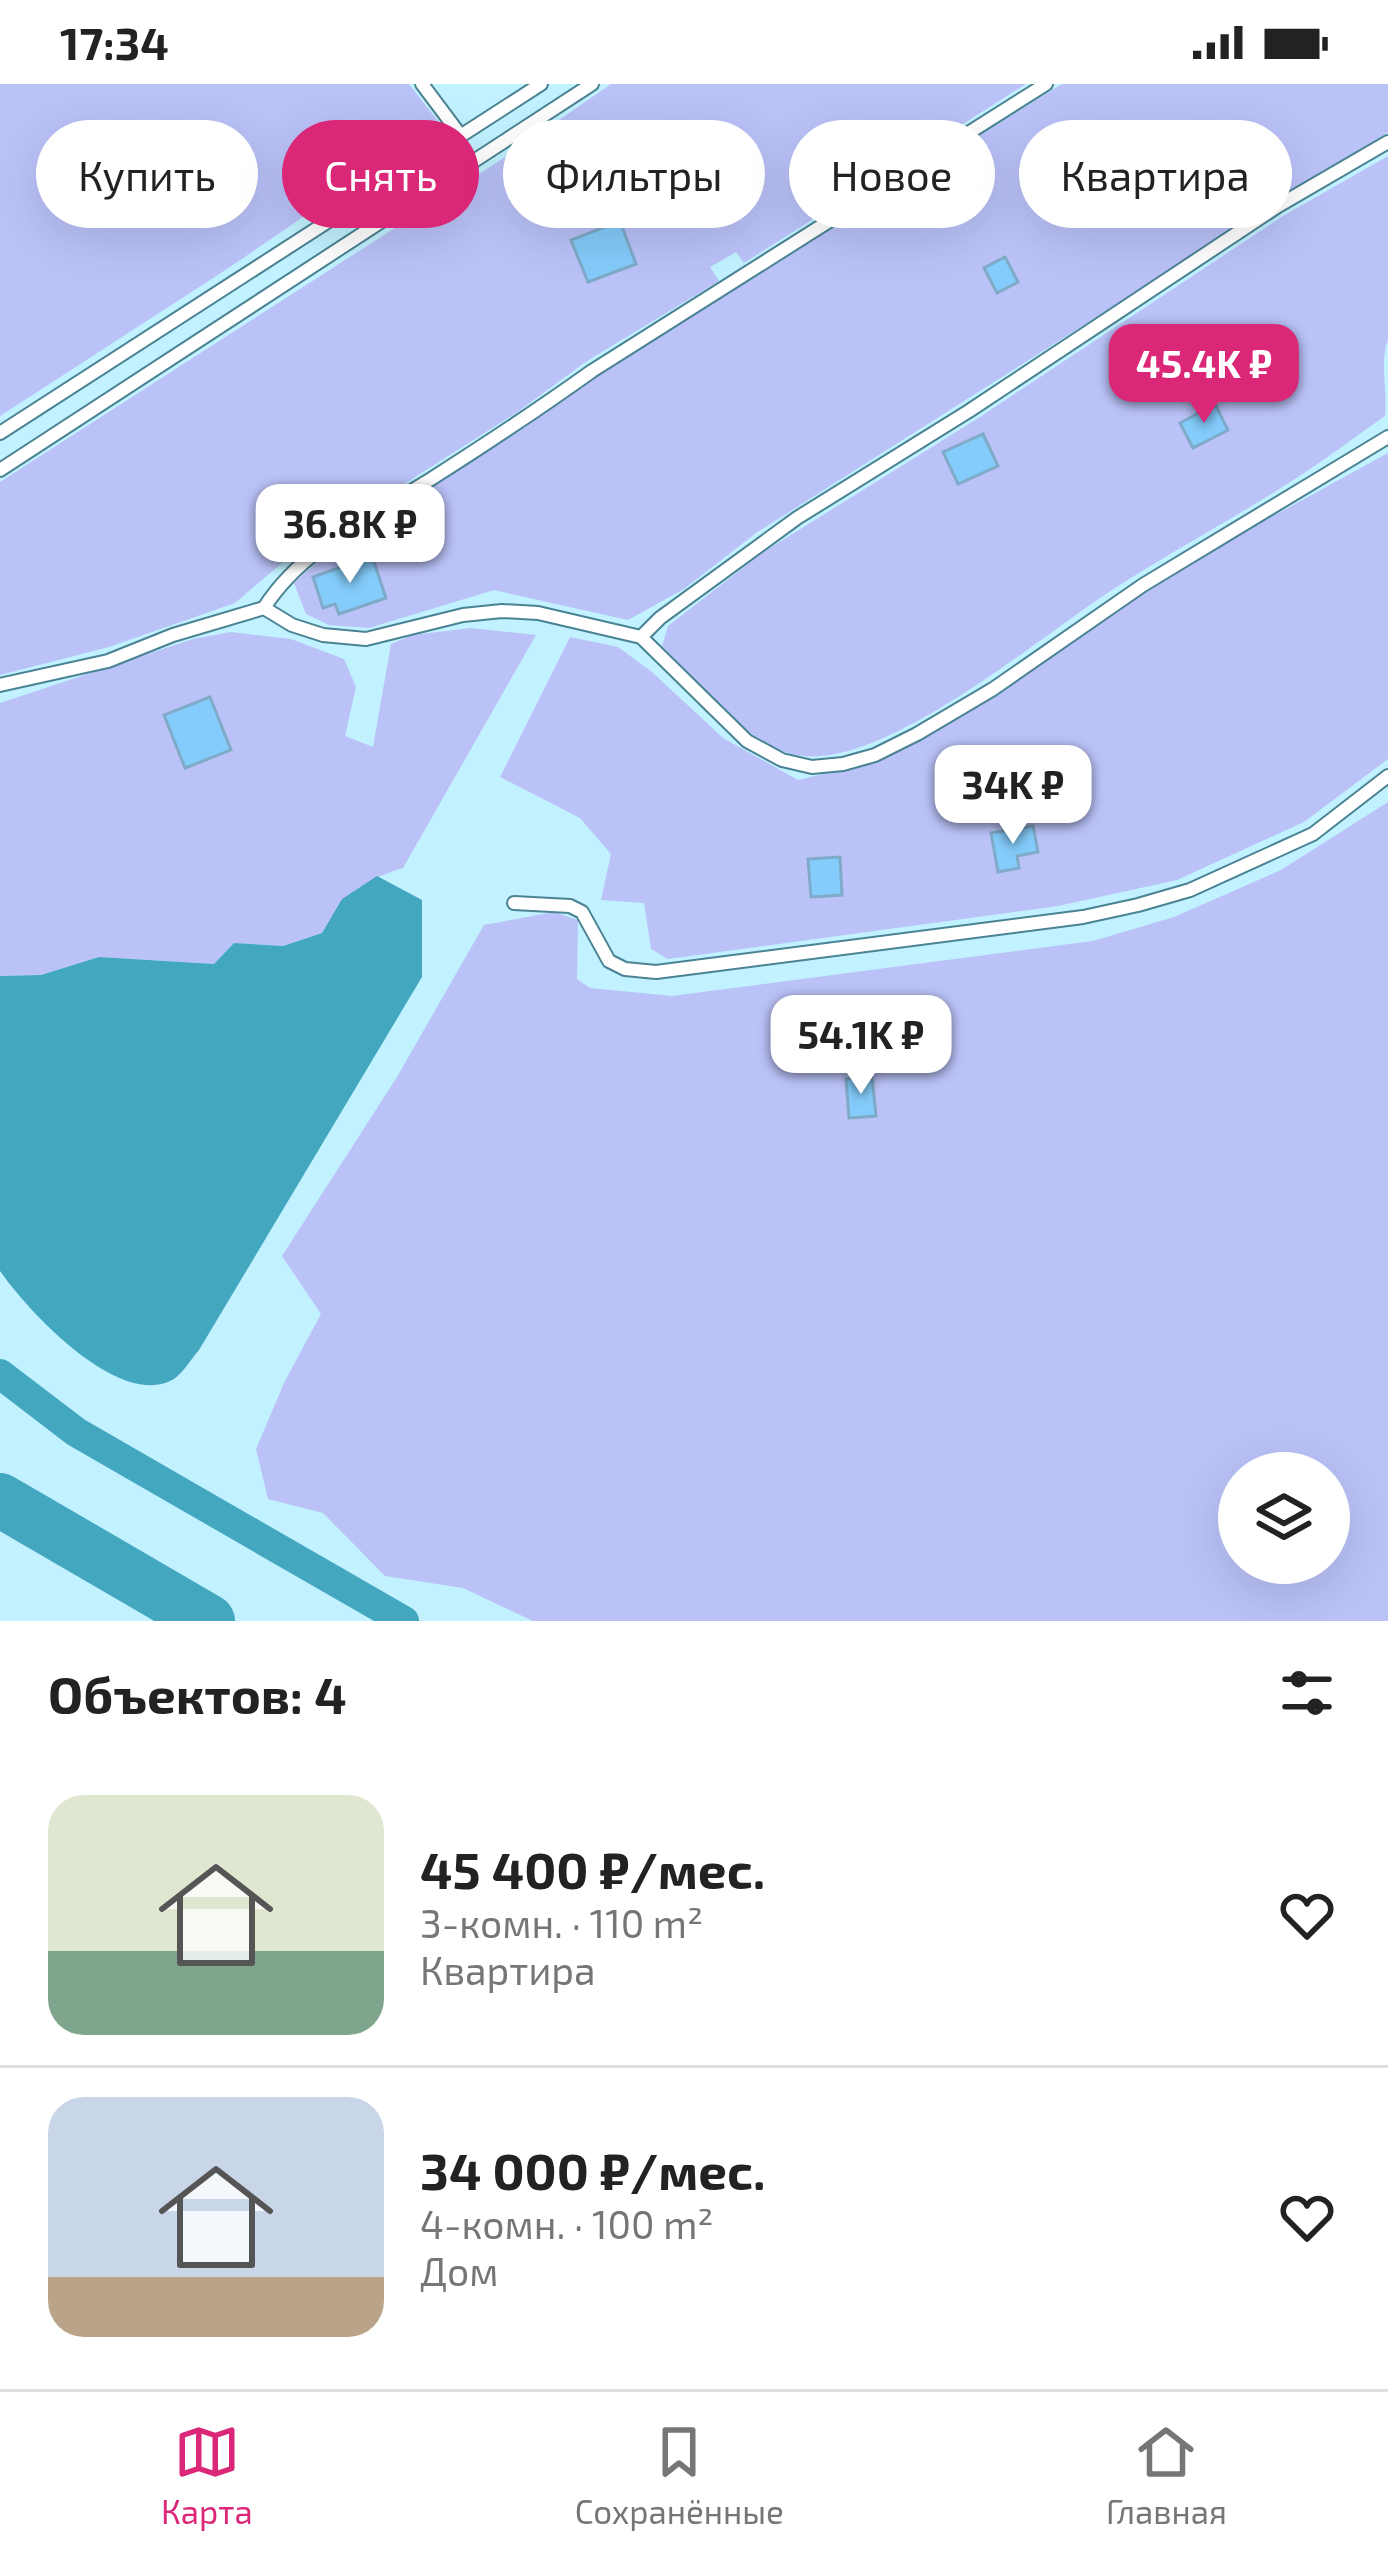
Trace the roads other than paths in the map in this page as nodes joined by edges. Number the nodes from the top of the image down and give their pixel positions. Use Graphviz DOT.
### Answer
graph roads {
  1 [pos="422,84"];
  2 [pos="541,84"];
  3 [pos="592,84"];
  4 [pos="1046,84"];
  5 [pos="449,120"];
  6 [pos="479,124"];
  7 [pos="1388,142"];
  8 [pos="318,228"];
  9 [pos="0,433"];
  10 [pos="1388,437"];
  11 [pos="0,470"];
  12 [pos="264,608"];
  13 [pos="641,637"];
  14 [pos="0,685"];
  15 [pos="1388,776"];
  16 [pos="514,903"];
  1 -- 5 [label="lane"];
  2 -- 6 [label="lane"];
  3 -- 11 [label="lane"];
  4 -- 12 [label="lane"];
  7 -- 13 [label="lane"];
  8 -- 9 [label="lane"];
  10 -- 13 [label="lane"];
  12 -- 13 [label="lane"];
  12 -- 14 [label="lane"];
  15 -- 16 [label="lane"];
}
